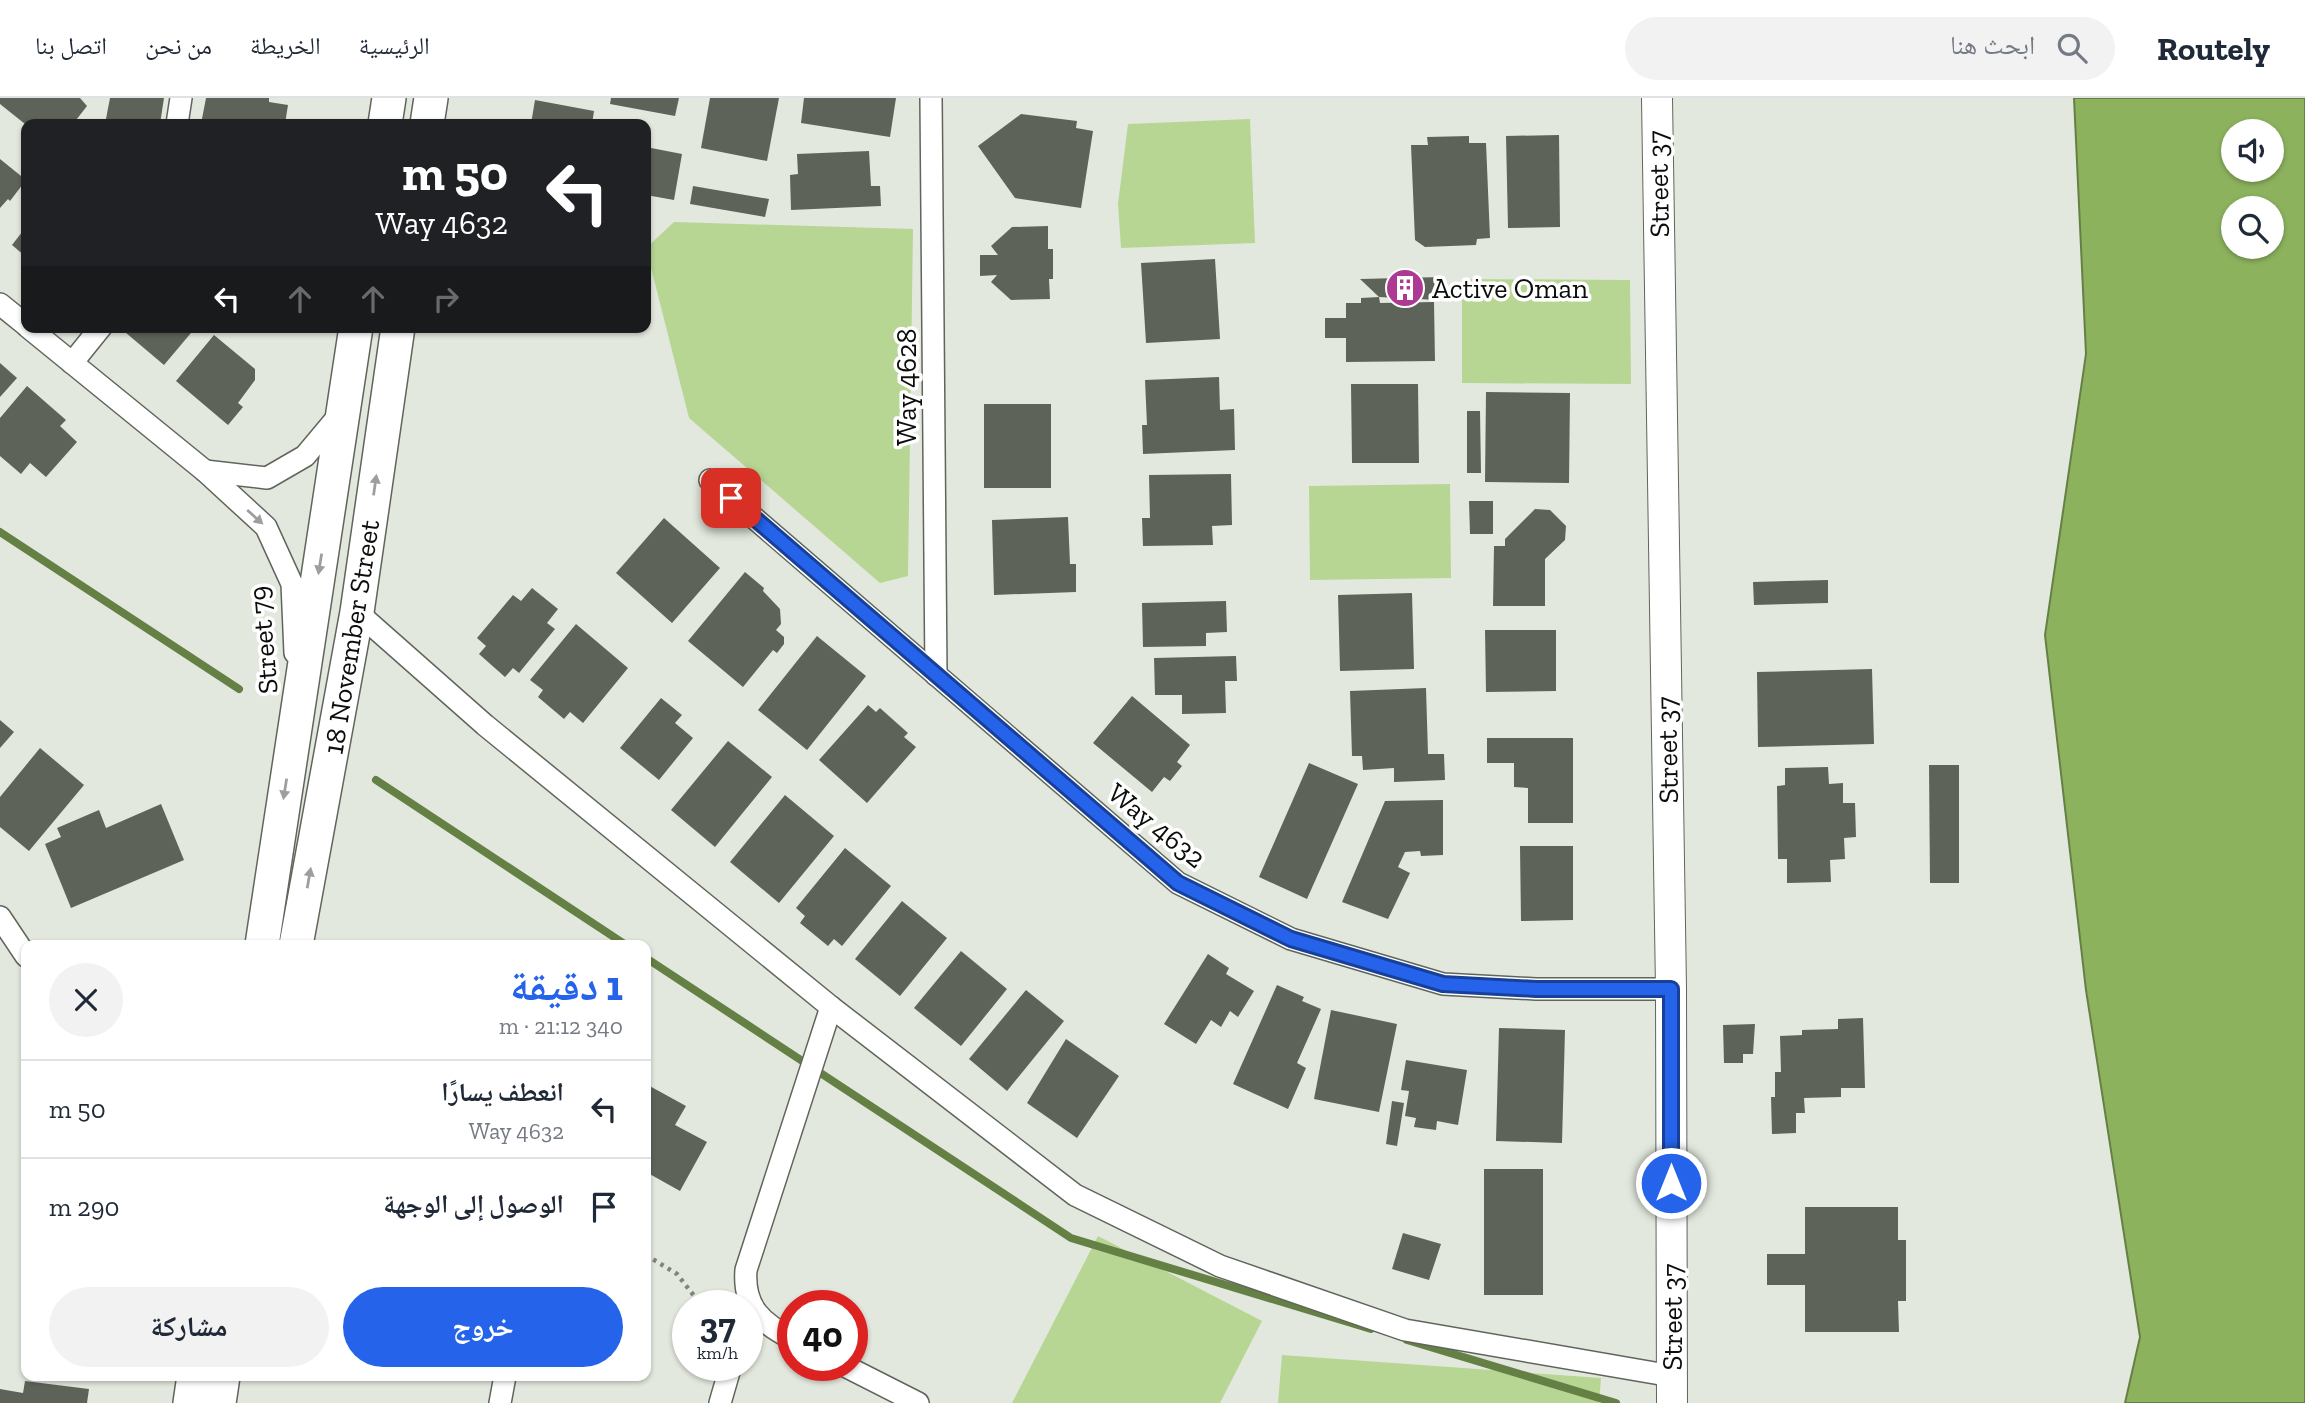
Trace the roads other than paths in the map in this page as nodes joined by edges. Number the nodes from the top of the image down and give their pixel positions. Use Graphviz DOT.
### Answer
graph roads {
  1 [pos="181,98"];
  2 [pos="389,98"];
  3 [pos="430,98"];
  4 [pos="931,98"];
  5 [pos="1657,98"];
  6 [pos="178,119"];
  7 [pos="386,119"];
  8 [pos="428,119"];
  9 [pos="0,304"];
  10 [pos="21,321"];
  11 [pos="36,333"];
  12 [pos="96,333"];
  13 [pos="355,333"];
  14 [pos="397,333"];
  15 [pos="72,363"];
  16 [pos="345,409"];
  17 [pos="205,471"];
  18 [pos="710,480"];
  19 [pos="357,612"];
  20 [pos="936,675"];
  21 [pos="297,709"];
  22 [pos="0,917"];
  23 [pos="263,940"];
  24 [pos="297,940"];
  25 [pos="21,948"];
  26 [pos="1671,989"];
  27 [pos="831,1007"];
  28 [pos="748,1290"];
  29 [pos="868,1378"];
  30 [pos="193,1381"];
  31 [pos="222,1381"];
  32 [pos="504,1381"];
  33 [pos="727,1381"];
  34 [pos="1672,1390"];
  35 [pos="190,1403"];
  36 [pos="219,1403"];
  37 [pos="500,1403"];
  38 [pos="720,1403"];
  39 [pos="918,1403"];
  1 -- 6 [label="street"];
  2 -- 7 [label="main road"];
  3 -- 8 [label="main road"];
  4 -- 20 [label="street, Way 4628"];
  5 -- 26 [label="street, Street 37"];
  9 -- 10 [label="street, Street 79"];
  11 -- 15 [label="street, Street 79"];
  12 -- 15 [label="street"];
  13 -- 16 [label="main road, 18 November Street"];
  19 -- 14 [label="main road, 18 November Street, one-way"];
  15 -- 17 [label="street, Street 79"];
  16 -- 17 [label="street"];
  16 -- 21 [label="main road, 18 November Street, one-way"];
  17 -- 21 [label="street, Street 79, one-way"];
  18 -- 20 [label="street, Way 4632"];
  24 -- 19 [label="main road, 18 November Street, one-way"];
  19 -- 27 [label="street"];
  20 -- 26 [label="street, Way 4632"];
  21 -- 23 [label="main road, 18 November Street, one-way"];
  22 -- 25 [label="street"];
  26 -- 34 [label="street, Street 37"];
  27 -- 28 [label="street"];
  27 -- 34 [label="street"];
  29 -- 39 [label="street"];
  30 -- 35 [label="main road"];
  31 -- 36 [label="main road"];
  32 -- 37 [label="street"];
  33 -- 38 [label="street"];
}
